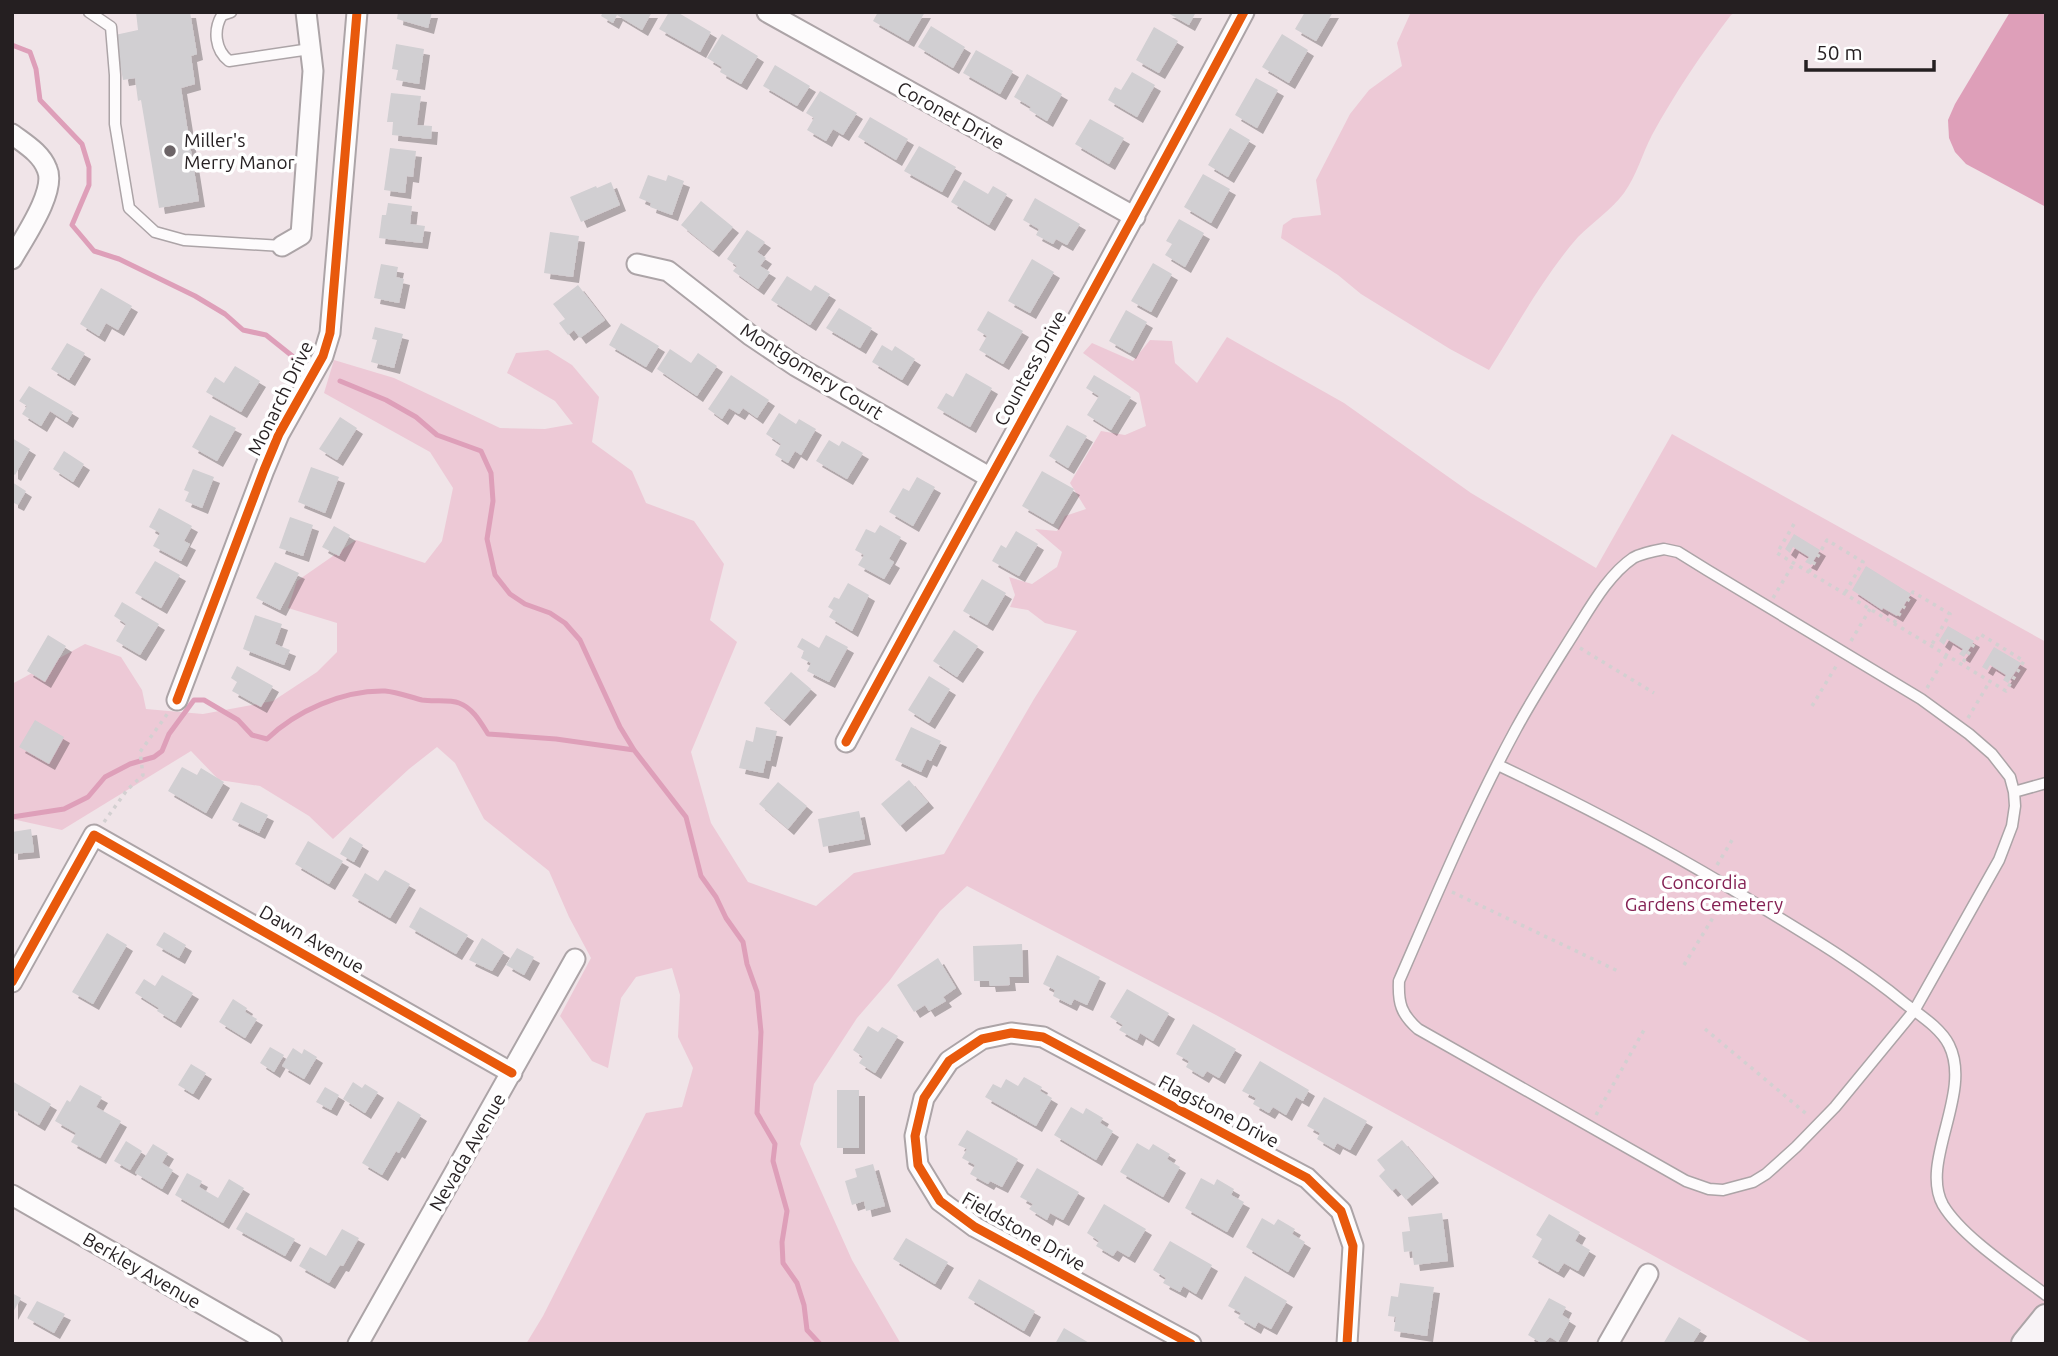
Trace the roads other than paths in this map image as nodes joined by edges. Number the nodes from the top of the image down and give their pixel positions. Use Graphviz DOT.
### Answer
graph roads {
  1 [pos="89,12"];
  2 [pos="306,12"];
  3 [pos="357,12"];
  4 [pos="767,12"];
  5 [pos="1244,12"];
  6 [pos="229,13"];
  7 [pos="310,49"];
  8 [pos="12,134"];
  9 [pos="1135,217"];
  10 [pos="282,246"];
  11 [pos="12,259"];
  12 [pos="637,264"];
  13 [pos="989,477"];
  14 [pos="177,700"];
  15 [pos="846,742"];
  16 [pos="1497,765"];
  17 [pos="2046,783"];
  18 [pos="2014,792"];
  19 [pos="575,959"];
  20 [pos="12,982"];
  21 [pos="1914,1011"];
  22 [pos="949,1061"];
  23 [pos="512,1073"];
  24 [pos="12,1195"];
  25 [pos="1647,1274"];
  26 [pos="2046,1296"];
  27 [pos="2046,1318"];
  28 [pos="272,1344"];
  29 [pos="358,1344"];
  30 [pos="1191,1344"];
  31 [pos="1347,1344"];
  32 [pos="1608,1344"];
  33 [pos="2025,1344"];
  1 -- 10 [label="lane"];
  2 -- 7 [label="street"];
  3 -- 14 [label="street, Monarch Drive"];
  4 -- 9 [label="street, Coronet Drive"];
  5 -- 9 [label="street, Countess Drive"];
  6 -- 7 [label="lane"];
  7 -- 10 [label="street"];
  8 -- 11 [label="street"];
  9 -- 13 [label="street, Countess Drive"];
  12 -- 13 [label="street, Montgomery Court"];
  13 -- 15 [label="street, Countess Drive"];
  16 -- 18 [label="lane"];
  16 -- 21 [label="lane"];
  16 -- 21 [label="lane"];
  17 -- 18 [label="lane"];
  18 -- 21 [label="lane"];
  19 -- 23 [label="street, Nevada Avenue"];
  20 -- 23 [label="street, Dawn Avenue"];
  21 -- 26 [label="lane"];
  22 -- 30 [label="street, Fieldstone Drive"];
  22 -- 31 [label="street, Flagstone Drive"];
  23 -- 29 [label="street, Nevada Avenue"];
  24 -- 28 [label="street, Berkley Avenue"];
  25 -- 32 [label="street"];
  27 -- 33 [label="main road"];
}
